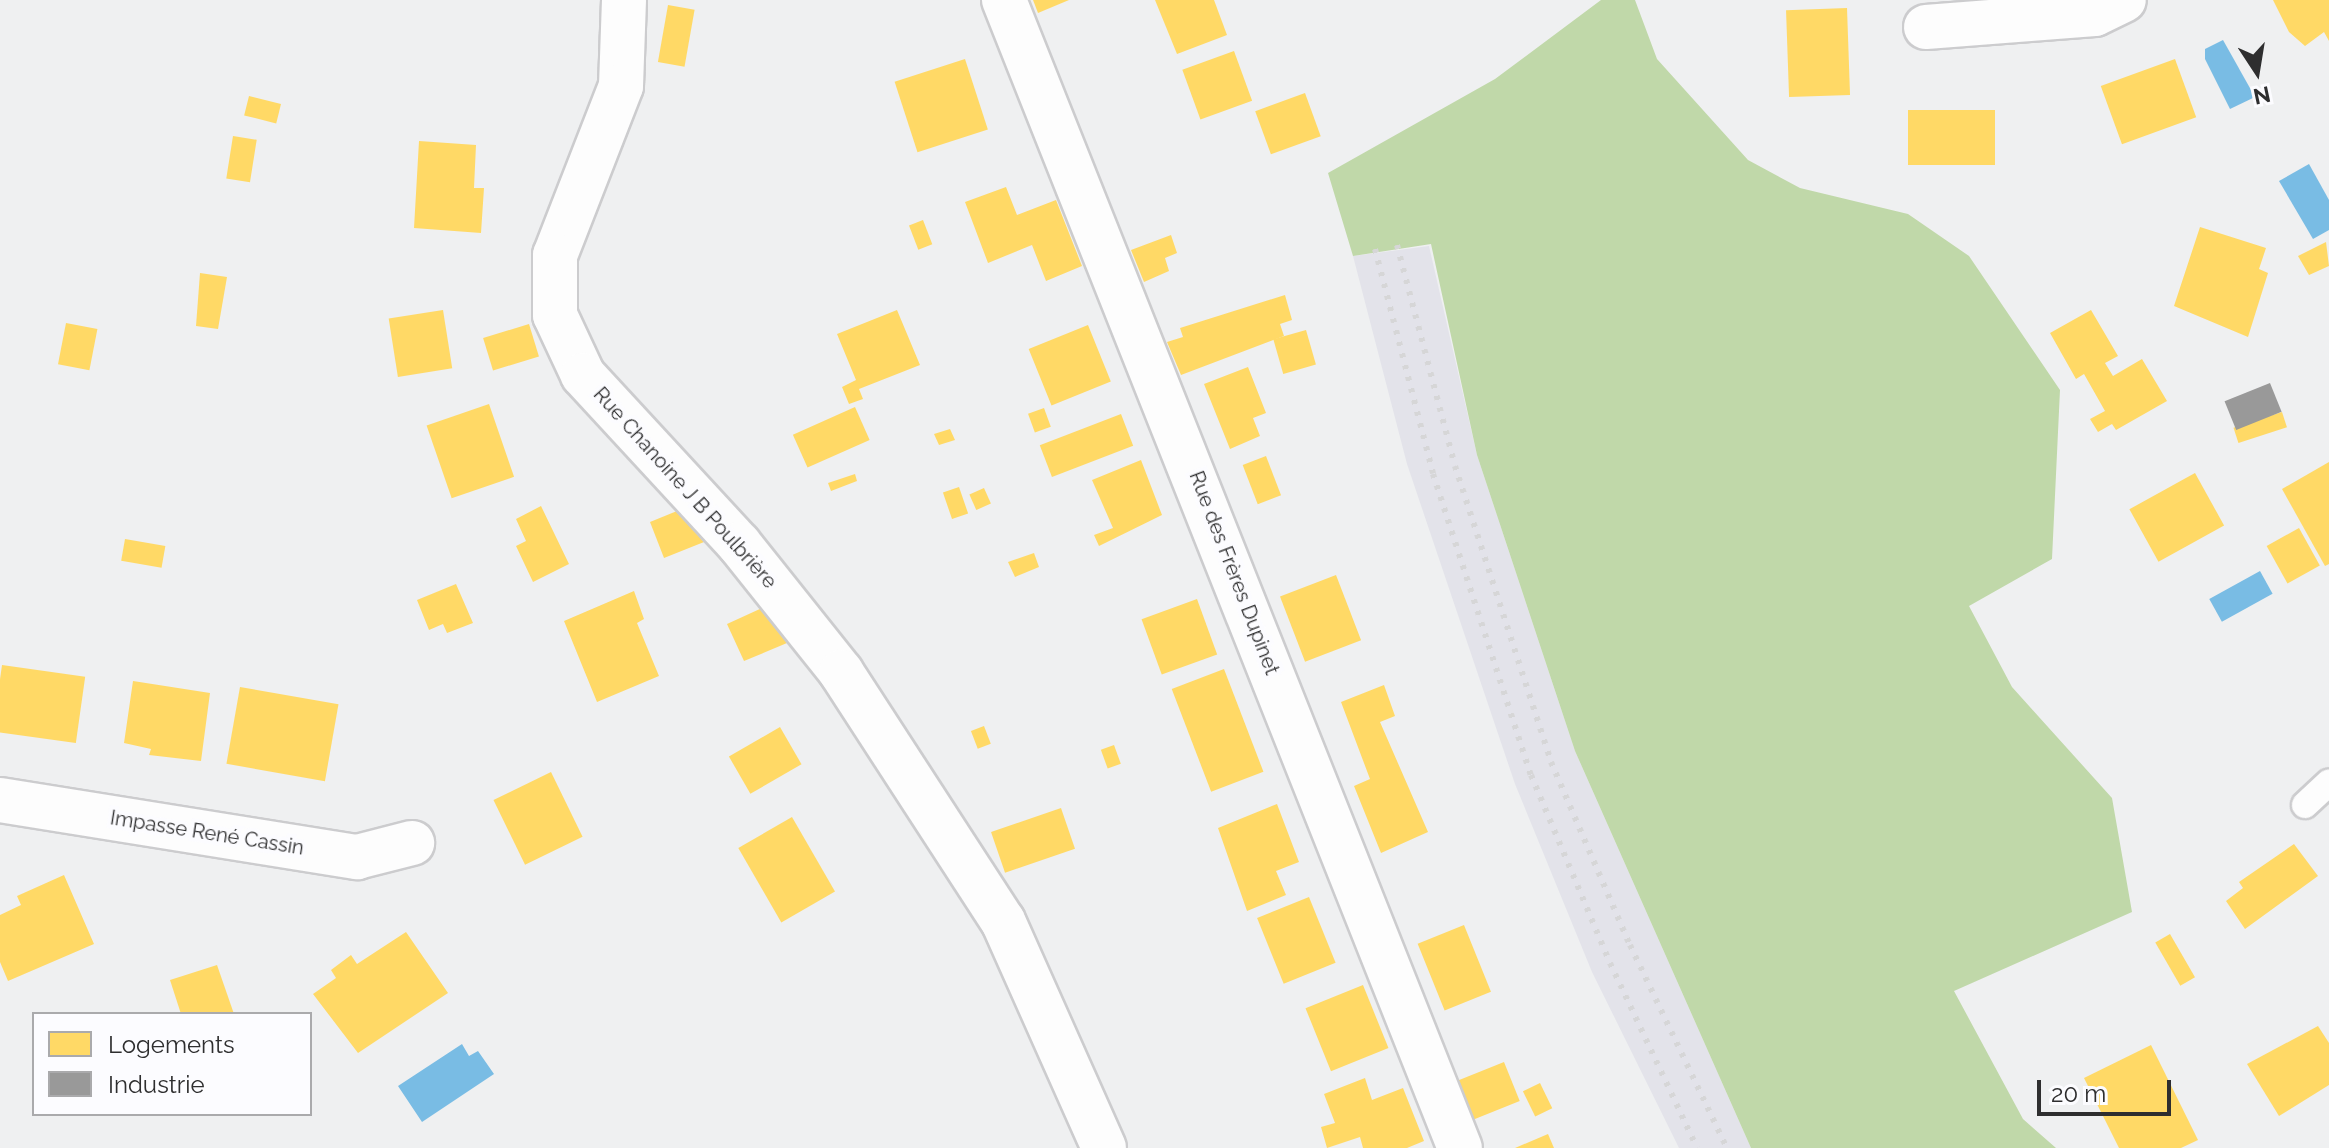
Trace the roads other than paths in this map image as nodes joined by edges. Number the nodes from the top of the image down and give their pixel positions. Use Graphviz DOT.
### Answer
graph roads {
  1 [pos="624,0"];
  2 [pos="1004,0"];
  3 [pos="2124,0"];
  4 [pos="1926,27"];
  5 [pos="2329,783"];
  6 [pos="0,800"];
  7 [pos="2305,805"];
  8 [pos="412,843"];
  9 [pos="1104,1148"];
  10 [pos="1460,1148"];
  1 -- 9 [label="street, Rue Chanoine J B Poulbrière"];
  2 -- 10 [label="street, Rue des Frères Dupinet"];
  3 -- 4 [label="street"];
  5 -- 7 [label="lane"];
  6 -- 8 [label="street, Impasse René Cassin"];
}
